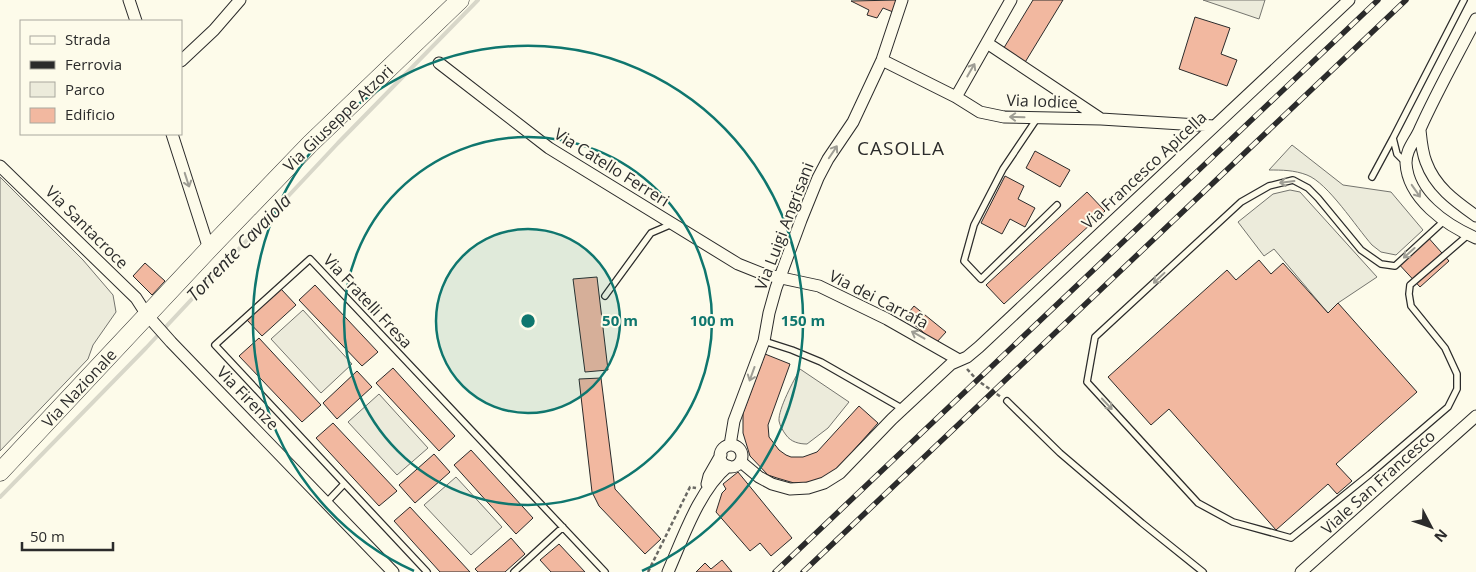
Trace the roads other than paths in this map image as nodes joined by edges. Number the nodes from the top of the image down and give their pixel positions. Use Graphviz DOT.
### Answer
graph roads {
  1 [pos="129,0"];
  2 [pos="240,0"];
  3 [pos="460,0"];
  4 [pos="902,0"];
  5 [pos="1011,0"];
  6 [pos="1349,0"];
  7 [pos="1464,0"];
  8 [pos="136,20"];
  9 [pos="1476,20"];
  10 [pos="987,43"];
  11 [pos="182,60"];
  12 [pos="882,60"];
  13 [pos="438,64"];
  14 [pos="956,97"];
  15 [pos="1038,118"];
  16 [pos="1101,119"];
  17 [pos="1214,126"];
  18 [pos="1420,130"];
  19 [pos="172,135"];
  20 [pos="1393,138"];
  21 [pos="1425,161"];
  22 [pos="1406,163"];
  23 [pos="0,166"];
  24 [pos="1372,177"];
  25 [pos="1057,205"];
  26 [pos="1460,205"];
  27 [pos="1476,216"];
  28 [pos="1445,220"];
  29 [pos="672,224"];
  30 [pos="1473,233"];
  31 [pos="209,249"];
  32 [pos="780,277"];
  33 [pos="605,296"];
  34 [pos="153,314"];
  35 [pos="764,341"];
  36 [pos="960,360"];
  37 [pos="1008,401"];
  38 [pos="903,409"];
  39 [pos="1476,416"];
  40 [pos="730,445"];
  41 [pos="721,455"];
  42 [pos="741,462"];
  43 [pos="728,466"];
  44 [pos="0,472"];
  45 [pos="344,484"];
  46 [pos="705,491"];
  47 [pos="328,499"];
  48 [pos="563,527"];
  49 [pos="393,572"];
  50 [pos="427,572"];
  51 [pos="514,572"];
  52 [pos="605,572"];
  53 [pos="668,572"];
  54 [pos="1203,572"];
  55 [pos="1301,572"];
  1 -- 8 [label="street"];
  2 -- 11 [label="street"];
  3 -- 31 [label="main road, Via Giuseppe Atzori"];
  4 -- 12 [label="street, Via Luigi Angrisani"];
  5 -- 10 [label="street"];
  6 -- 17 [label="street, Via Francesco Apicella"];
  7 -- 20 [label="lane"];
  9 -- 18 [label="street"];
  14 -- 10 [label="street, one-way"];
  10 -- 16 [label="street"];
  12 -- 14 [label="street, Via Iodice"];
  32 -- 12 [label="street, Via Luigi Angrisani, one-way"];
  13 -- 29 [label="street, Via Catello Ferreri"];
  15 -- 14 [label="street, Via Iodice, one-way"];
  15 -- 16 [label="street, Via Iodice"];
  15 -- 25 [label="lane"];
  16 -- 17 [label="street, Via Iodice"];
  17 -- 36 [label="street, Via Francesco Apicella"];
  18 -- 21 [label="street"];
  18 -- 22 [label="street"];
  19 -- 31 [label="street, one-way"];
  20 -- 22 [label="lane"];
  20 -- 24 [label="lane"];
  21 -- 22 [label="street"];
  21 -- 26 [label="street"];
  22 -- 28 [label="street, one-way"];
  23 -- 34 [label="street, Via Santacroce"];
  26 -- 27 [label="street"];
  26 -- 28 [label="street"];
  28 -- 30 [label="street"];
  28 -- 30 [label="lane, one-way"];
  29 -- 32 [label="street, Via Catello Ferreri"];
  29 -- 33 [label="lane"];
  31 -- 34 [label="main road, Via Giuseppe Atzori"];
  32 -- 35 [label="street, Via Luigi Angrisani"];
  36 -- 32 [label="street, Via dei Carrafa, one-way"];
  34 -- 44 [label="main road, Via Nazionale"];
  34 -- 47 [label="street, Via Firenze"];
  35 -- 38 [label="lane"];
  35 -- 40 [label="street, Via Luigi Angrisani, one-way"];
  36 -- 38 [label="street, Via Francesco Apicella"];
  37 -- 54 [label="lane"];
  38 -- 42 [label="street, Via Francesco Apicella"];
  39 -- 55 [label="street, Viale San Francesco"];
  40 -- 41 [label="street"];
  40 -- 42 [label="street"];
  41 -- 43 [label="street"];
  41 -- 46 [label="street"];
  42 -- 43 [label="street"];
  43 -- 46 [label="street"];
  45 -- 47 [label="lane"];
  45 -- 48 [label="lane, Via Fratelli Fresa"];
  45 -- 50 [label="lane, Via Fratelli Fresa"];
  46 -- 53 [label="street"];
  47 -- 49 [label="street, Via Firenze"];
  48 -- 51 [label="lane"];
  48 -- 52 [label="lane, Via Fratelli Fresa"];
}
